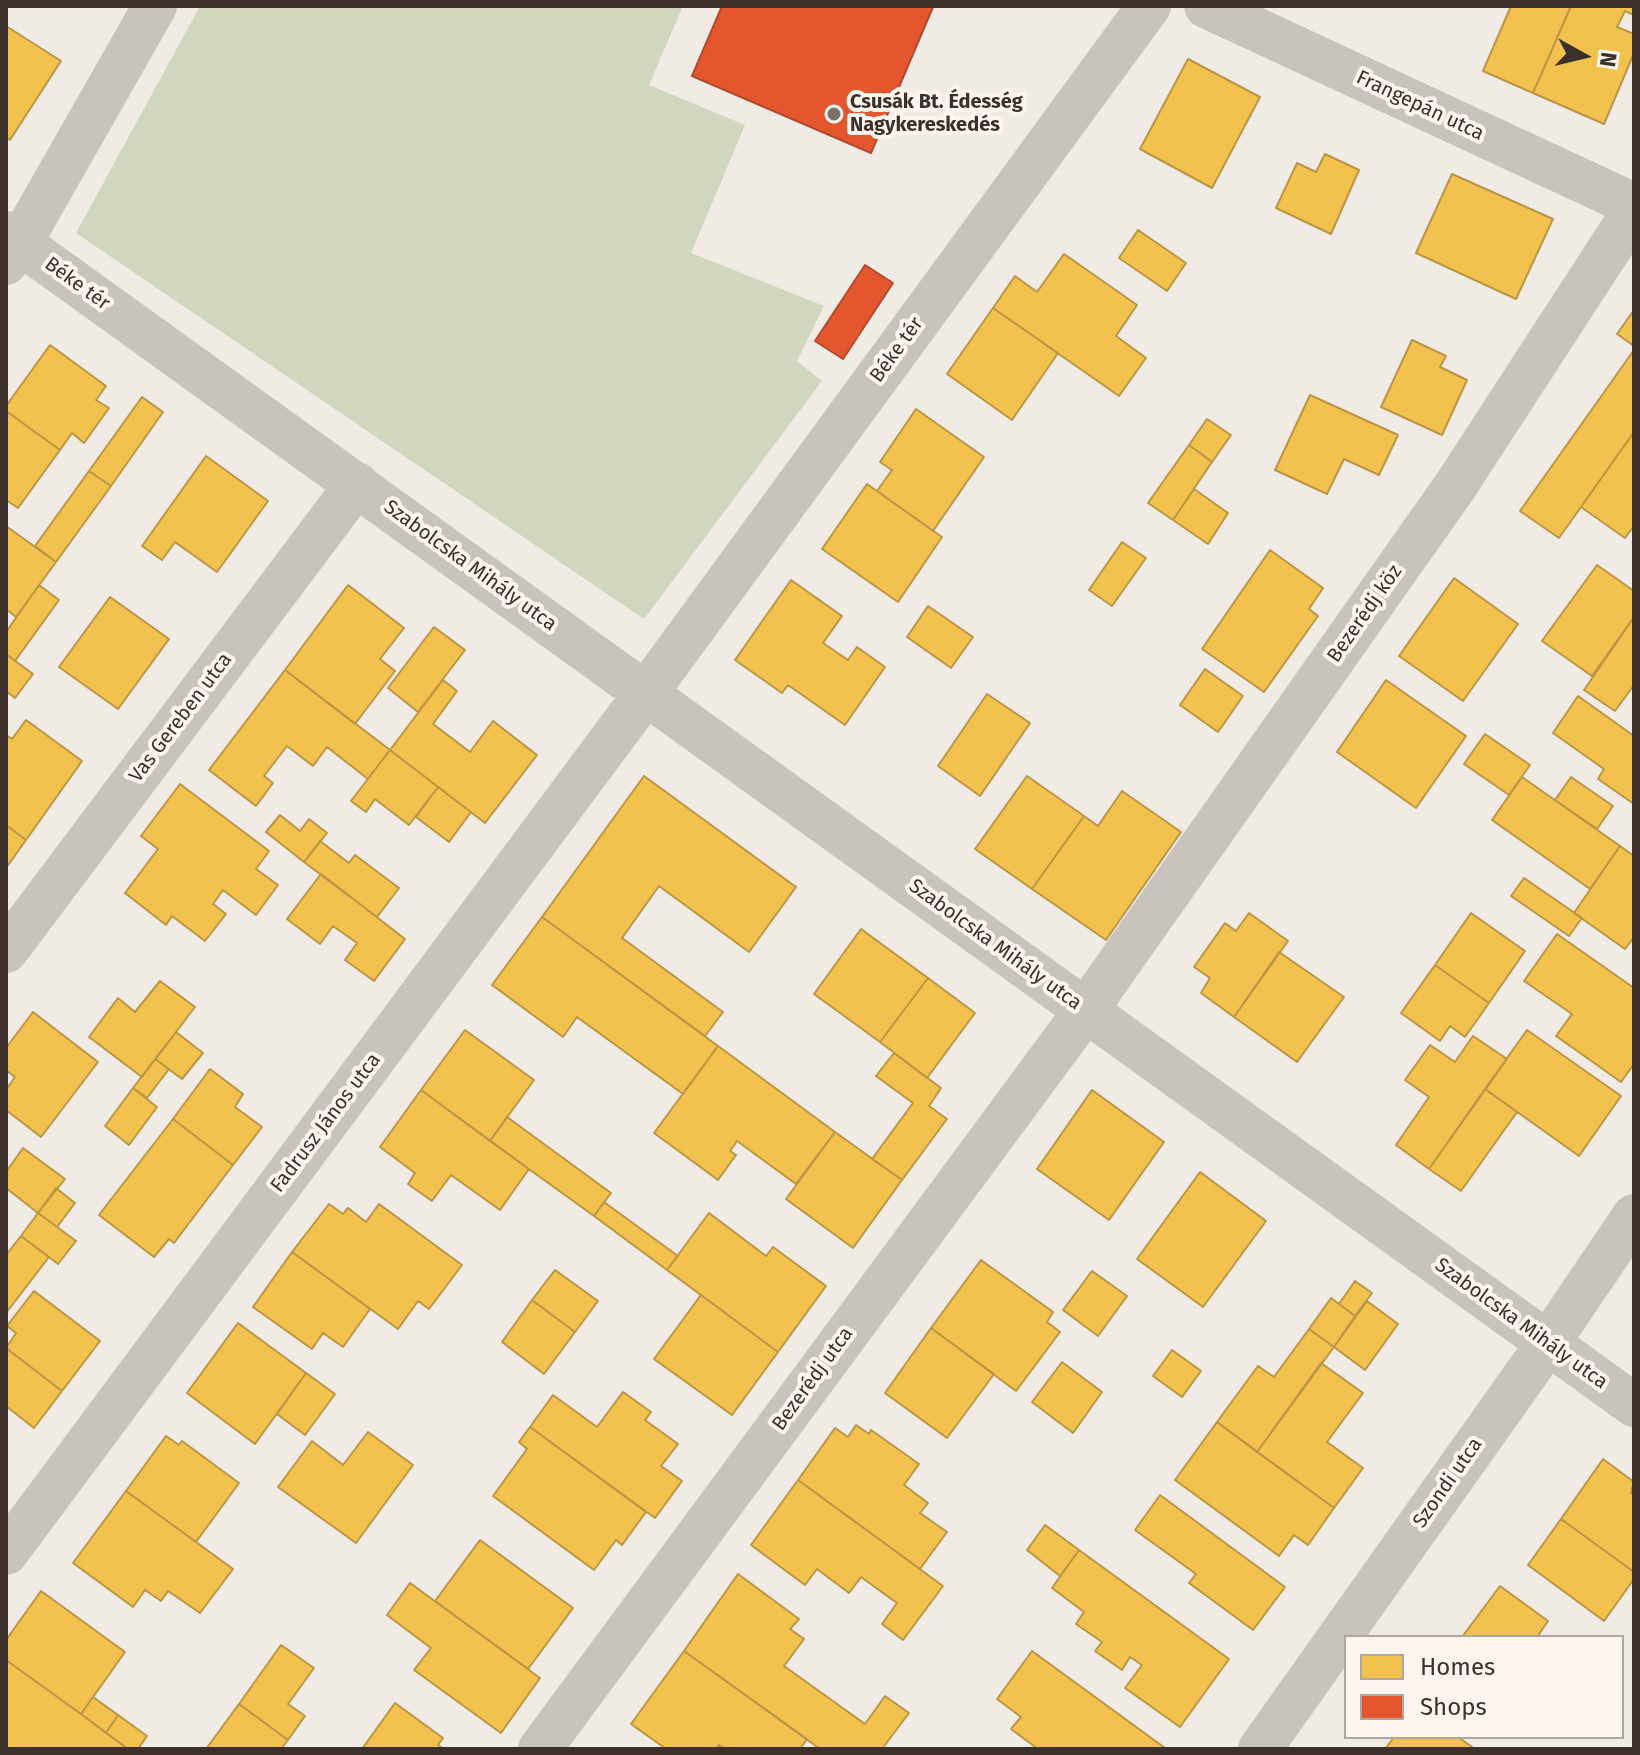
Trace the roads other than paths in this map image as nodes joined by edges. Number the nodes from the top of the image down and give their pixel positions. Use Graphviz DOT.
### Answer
graph roads {
  1 [pos="155,6"];
  2 [pos="1149,6"];
  3 [pos="1206,6"];
  4 [pos="1634,208"];
  5 [pos="11,246"];
  6 [pos="357,484"];
  7 [pos="646,693"];
  8 [pos="6,951"];
  9 [pos="1086,1010"];
  10 [pos="1634,1216"];
  11 [pos="1548,1343"];
  12 [pos="1634,1405"];
  13 [pos="6,1553"];
  14 [pos="540,1749"];
  15 [pos="1260,1749"];
  1 -- 5 [label="street, Béke tér"];
  2 -- 7 [label="street, Béke tér"];
  3 -- 4 [label="street, Frangepán utca"];
  4 -- 9 [label="street, Bezerédj köz"];
  5 -- 6 [label="street, Béke tér"];
  6 -- 7 [label="street, Szabolcska Mihály utca"];
  6 -- 8 [label="street, Vas Gereben utca"];
  7 -- 9 [label="street, Szabolcska Mihály utca"];
  7 -- 13 [label="street, Fadrusz János utca"];
  9 -- 11 [label="street, Szabolcska Mihály utca"];
  9 -- 14 [label="street, Bezerédj utca"];
  10 -- 11 [label="street, Szondi utca"];
  11 -- 12 [label="street, Szabolcska Mihály utca"];
  11 -- 15 [label="street, Szondi utca"];
}
